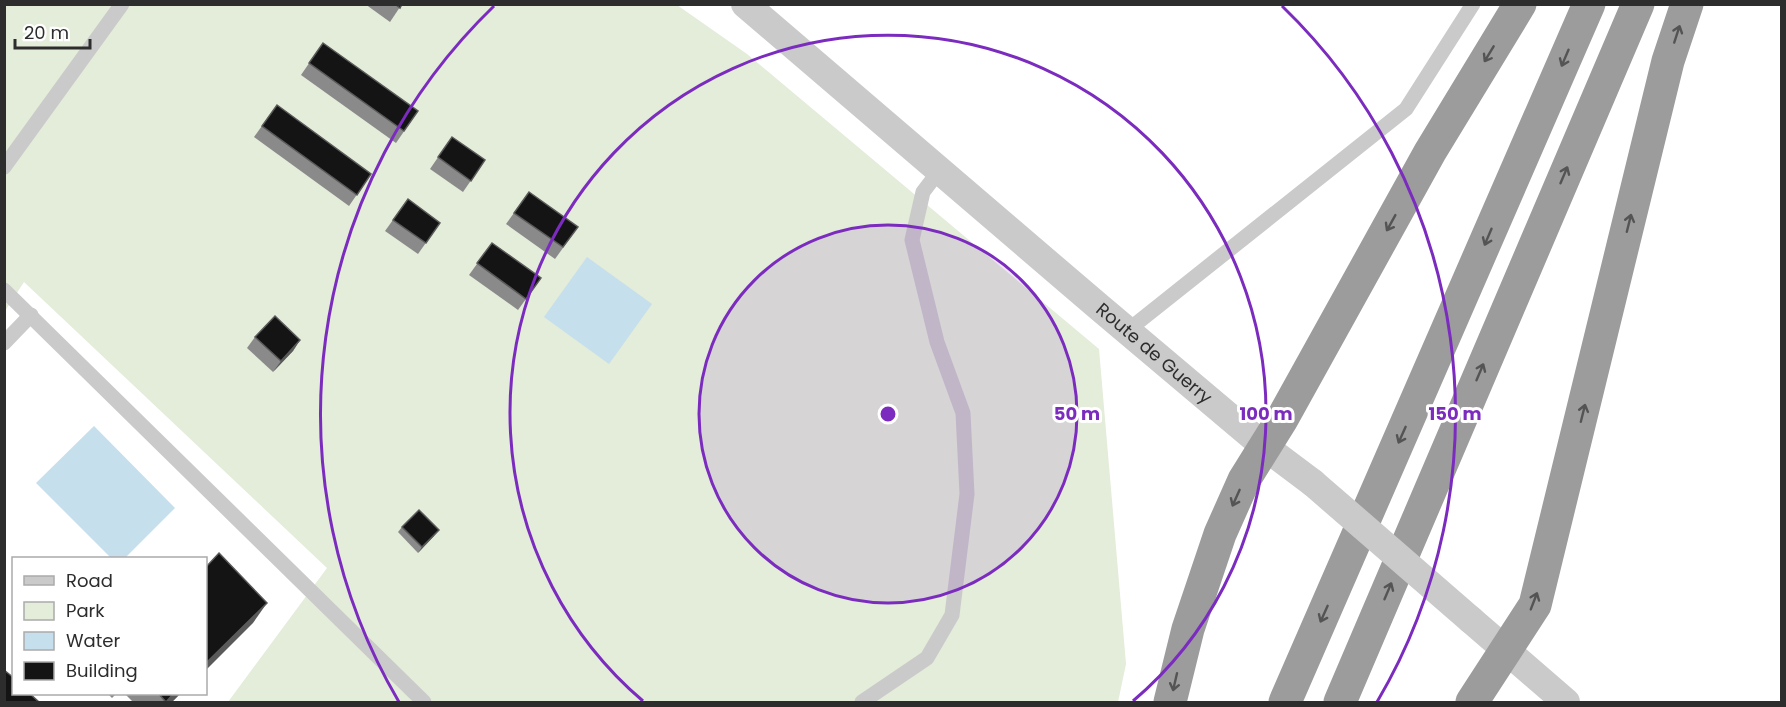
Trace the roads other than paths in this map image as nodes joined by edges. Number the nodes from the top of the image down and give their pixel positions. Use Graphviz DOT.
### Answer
graph roads {
  1 [pos="122,4"];
  2 [pos="745,4"];
  3 [pos="1473,4"];
  4 [pos="1520,4"];
  5 [pos="1588,4"];
  6 [pos="1638,4"];
  7 [pos="1687,4"];
  8 [pos="4,167"];
  9 [pos="939,171"];
  10 [pos="4,290"];
  11 [pos="31,315"];
  12 [pos="1127,331"];
  13 [pos="4,343"];
  14 [pos="1265,447"];
  15 [pos="1505,651"];
  16 [pos="424,702"];
  17 [pos="862,702"];
  18 [pos="1170,702"];
  19 [pos="1286,702"];
  20 [pos="1340,702"];
  21 [pos="1473,702"];
  22 [pos="1566,702"];
  1 -- 8 [label="lane"];
  2 -- 9 [label="street, Route de Guerry"];
  3 -- 12 [label="lane"];
  4 -- 14 [label="highway, one-way"];
  5 -- 19 [label="highway, one-way"];
  20 -- 6 [label="highway, one-way"];
  15 -- 7 [label="highway, one-way"];
  9 -- 12 [label="street, Route de Guerry"];
  9 -- 17 [label="lane"];
  10 -- 11 [label="lane"];
  11 -- 13 [label="lane"];
  11 -- 16 [label="lane"];
  12 -- 14 [label="street, Route de Guerry"];
  14 -- 15 [label="street, Route de Guerry, bridge"];
  14 -- 18 [label="highway, one-way"];
  15 -- 21 [label="highway"];
  15 -- 22 [label="street, Route de Guerry"];
}
